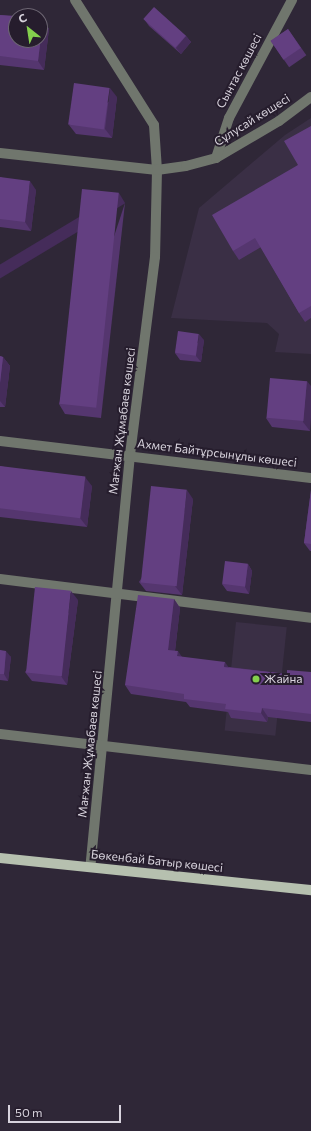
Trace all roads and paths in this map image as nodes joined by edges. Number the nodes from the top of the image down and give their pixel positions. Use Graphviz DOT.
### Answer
graph roads {
  1 [pos="75,0"];
  2 [pos="292,0"];
  3 [pos="311,97"];
  4 [pos="0,152"];
  5 [pos="216,158"];
  6 [pos="157,170"];
  7 [pos="0,441"];
  8 [pos="130,455"];
  9 [pos="311,478"];
  10 [pos="0,579"];
  11 [pos="117,592"];
  12 [pos="311,618"];
  13 [pos="0,734"];
  14 [pos="103,746"];
  15 [pos="311,770"];
  16 [pos="0,858"];
  17 [pos="90,867"];
  18 [pos="311,890"];
  1 -- 6 [label="street, Мағжан Жұмабаев көшесі"];
  2 -- 5 [label="street, Сынтас көшесі"];
  3 -- 5 [label="street, Сұлусай көшесі"];
  4 -- 6 [label="street, Сұлусай көшесі"];
  5 -- 6 [label="street, Сұлусай көшесі"];
  6 -- 8 [label="street, Мағжан Жұмабаев көшесі"];
  7 -- 8 [label="street, Ахмет Байтұрсынұлы көшесі"];
  8 -- 9 [label="street, Ахмет Байтұрсынұлы көшесі"];
  8 -- 11 [label="street, Мағжан Жұмабаев көшесі"];
  10 -- 11 [label="street"];
  11 -- 12 [label="street"];
  11 -- 14 [label="street, Мағжан Жұмабаев көшесі"];
  13 -- 14 [label="street"];
  14 -- 15 [label="street"];
  14 -- 17 [label="street, Мағжан Жұмабаев көшесі"];
  16 -- 17 [label="main road, Бөкенбай Батыр көшесі"];
  17 -- 18 [label="main road, Бөкенбай Батыр көшесі"];
}
